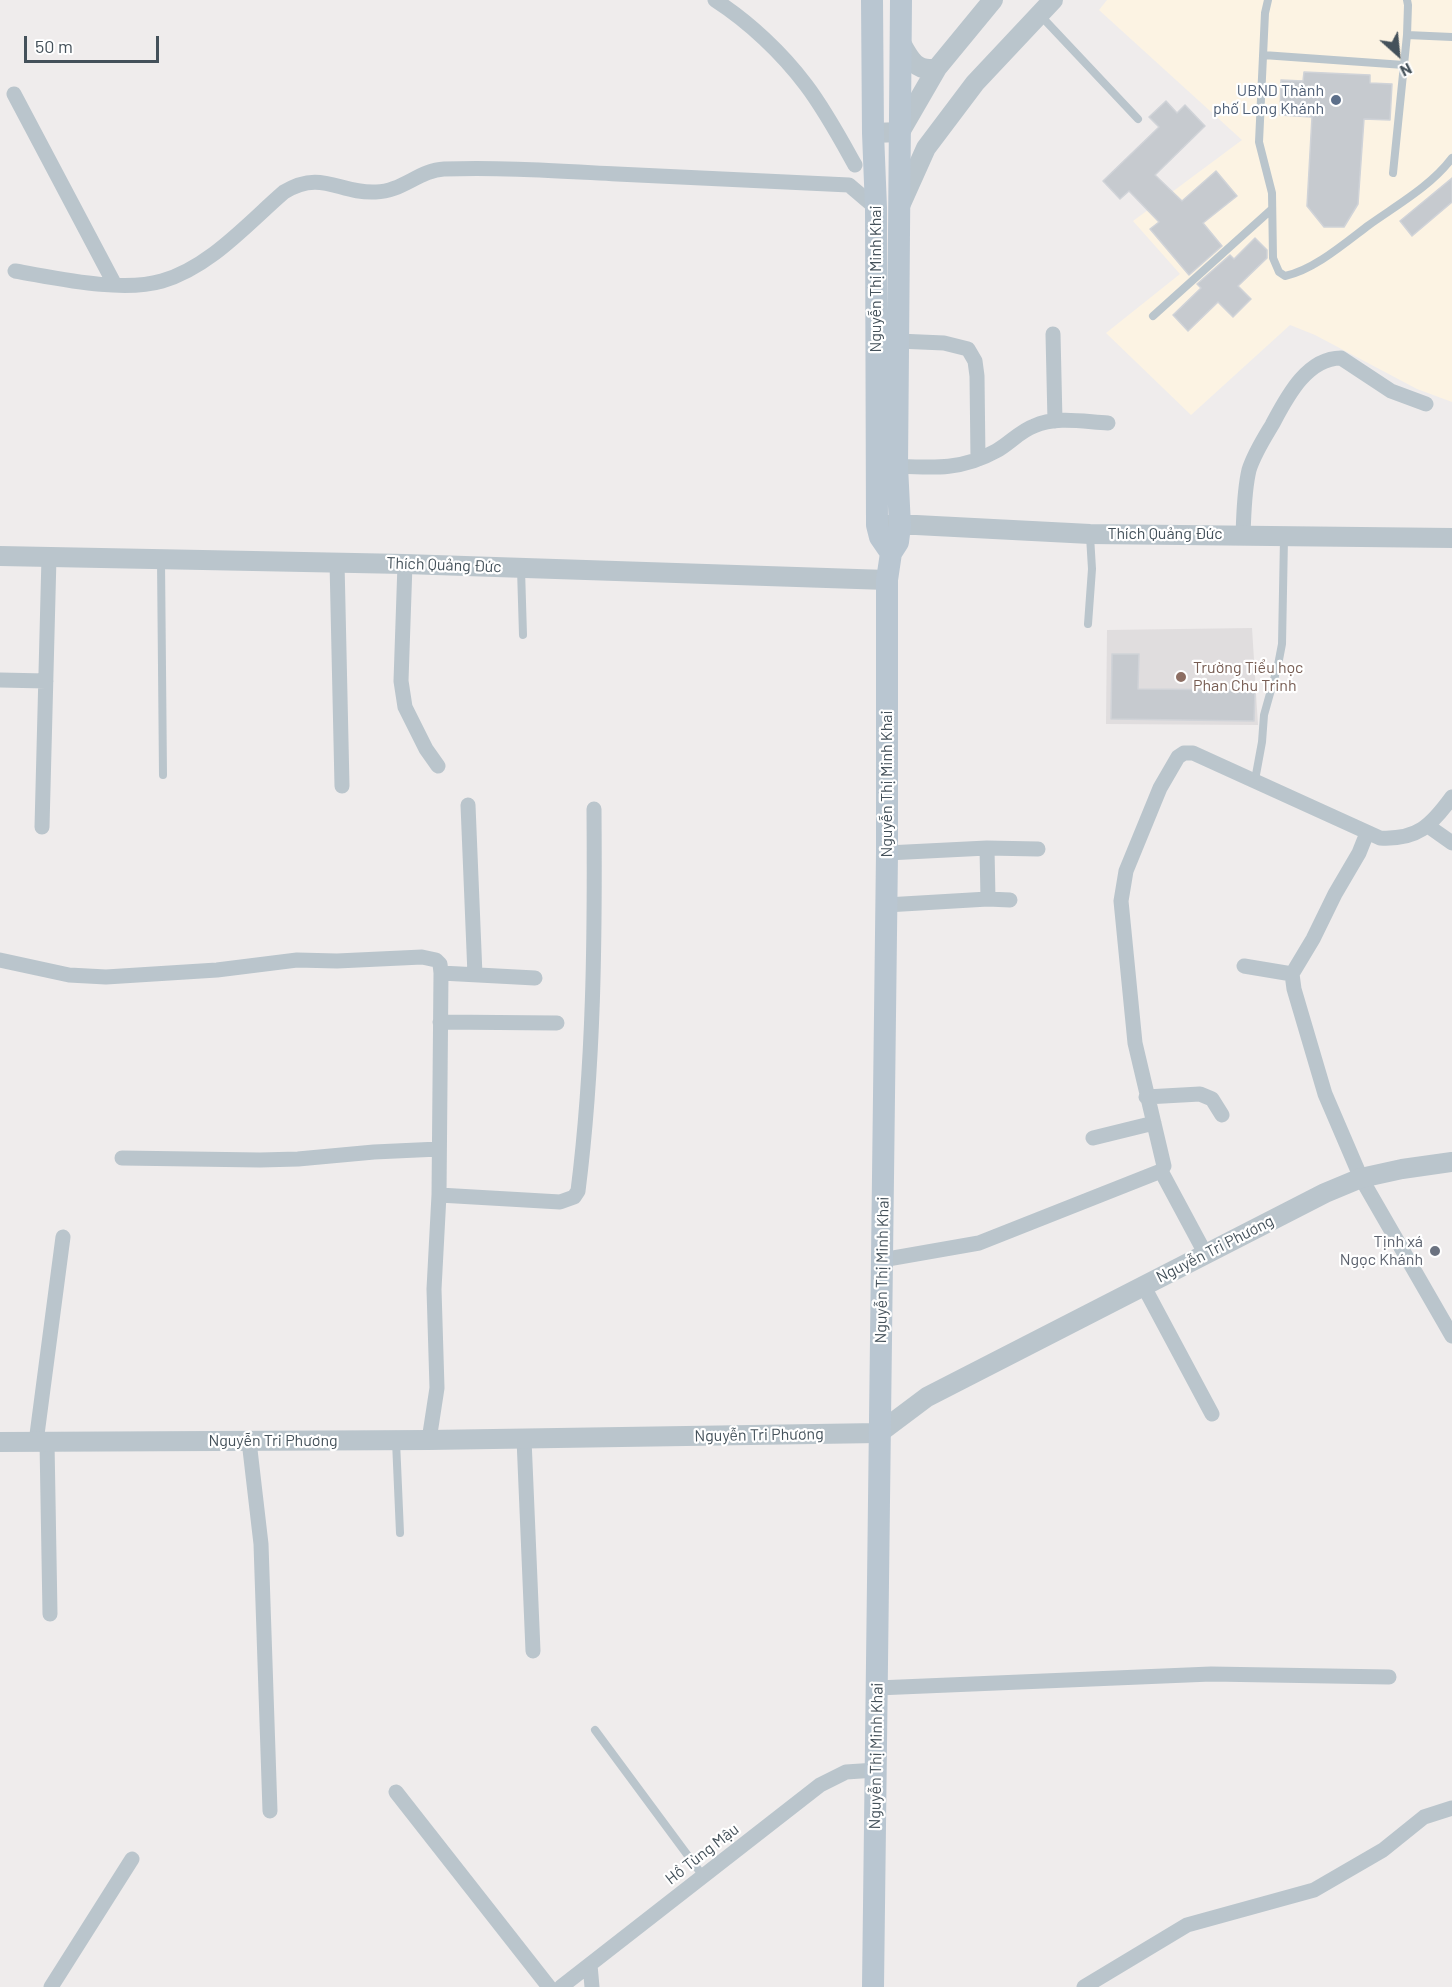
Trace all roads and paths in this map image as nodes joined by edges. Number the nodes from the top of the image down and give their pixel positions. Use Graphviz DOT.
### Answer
graph roads {
  1 [pos="715,0"];
  2 [pos="872,0"];
  3 [pos="901,0"];
  4 [pos="993,0"];
  5 [pos="1269,0"];
  6 [pos="1407,0"];
  7 [pos="1046,7"];
  8 [pos="1407,35"];
  9 [pos="1452,37"];
  10 [pos="900,41"];
  11 [pos="1263,55"];
  12 [pos="1404,64"];
  13 [pos="937,68"];
  14 [pos="14,94"];
  15 [pos="1138,119"];
  16 [pos="900,132"];
  17 [pos="873,133"];
  18 [pos="1452,158"];
  19 [pos="855,165"];
  20 [pos="1393,173"];
  21 [pos="849,184"];
  22 [pos="876,208"];
  23 [pos="899,208"];
  24 [pos="1272,209"];
  25 [pos="15,271"];
  26 [pos="115,285"];
  27 [pos="1153,316"];
  28 [pos="1053,334"];
  29 [pos="898,341"];
  30 [pos="1426,404"];
  31 [pos="1055,421"];
  32 [pos="1108,423"];
  33 [pos="978,459"];
  34 [pos="897,466"];
  35 [pos="889,525"];
  36 [pos="1090,534"];
  37 [pos="1243,534"];
  38 [pos="1284,535"];
  39 [pos="1452,537"];
  40 [pos="0,556"];
  41 [pos="50,557"];
  42 [pos="161,559"];
  43 [pos="337,562"];
  44 [pos="405,564"];
  45 [pos="521,568"];
  46 [pos="887,580"];
  47 [pos="1088,624"];
  48 [pos="523,635"];
  49 [pos="0,681"];
  50 [pos="46,681"];
  51 [pos="438,766"];
  52 [pos="164,775"];
  53 [pos="1255,780"];
  54 [pos="342,786"];
  55 [pos="1452,797"];
  56 [pos="468,805"];
  57 [pos="594,809"];
  58 [pos="1428,826"];
  59 [pos="42,827"];
  60 [pos="1367,833"];
  61 [pos="1452,843"];
  62 [pos="987,848"];
  63 [pos="1038,849"];
  64 [pos="887,853"];
  65 [pos="988,900"];
  66 [pos="1010,900"];
  67 [pos="886,905"];
  68 [pos="0,960"];
  69 [pos="1244,966"];
  70 [pos="441,974"];
  71 [pos="1292,974"];
  72 [pos="476,975"];
  73 [pos="535,978"];
  74 [pos="440,1022"];
  75 [pos="557,1023"];
  76 [pos="1146,1097"];
  77 [pos="1222,1115"];
  78 [pos="1154,1124"];
  79 [pos="1094,1138"];
  80 [pos="439,1149"];
  81 [pos="122,1158"];
  82 [pos="1452,1162"];
  83 [pos="1161,1171"];
  84 [pos="1360,1178"];
  85 [pos="439,1195"];
  86 [pos="63,1237"];
  87 [pos="1205,1254"];
  88 [pos="882,1260"];
  89 [pos="1143,1285"];
  90 [pos="1452,1336"];
  91 [pos="1212,1414"];
  92 [pos="879,1433"];
  93 [pos="524,1438"];
  94 [pos="396,1440"];
  95 [pos="429,1440"];
  96 [pos="249,1441"];
  97 [pos="0,1442"];
  98 [pos="41,1442"];
  99 [pos="400,1533"];
  100 [pos="50,1614"];
  101 [pos="533,1651"];
  102 [pos="1389,1677"];
  103 [pos="877,1688"];
  104 [pos="595,1730"];
  105 [pos="876,1770"];
  106 [pos="396,1792"];
  107 [pos="1452,1808"];
  108 [pos="270,1811"];
  109 [pos="132,1859"];
  110 [pos="703,1876"];
  111 [pos="590,1965"];
  112 [pos="51,1987"];
  113 [pos="549,1987"];
  114 [pos="561,1987"];
  115 [pos="592,1987"];
  116 [pos="873,1987"];
  117 [pos="1084,1987"];
  1 -- 19 [label="street"];
  2 -- 17 [label="main road, Nguyễn Thị Minh Khai"];
  3 -- 10 [label="main road, Nguyễn Thị Minh Khai"];
  4 -- 13 [label="street"];
  5 -- 11 [label="lane"];
  6 -- 8 [label="lane"];
  7 -- 15 [label="lane"];
  7 -- 23 [label="street"];
  8 -- 9 [label="lane"];
  8 -- 12 [label="lane"];
  10 -- 13 [label="street"];
  10 -- 16 [label="main road, Nguyễn Thị Minh Khai"];
  11 -- 12 [label="lane"];
  11 -- 24 [label="lane"];
  12 -- 20 [label="lane"];
  13 -- 16 [label="street"];
  14 -- 26 [label="street"];
  16 -- 17 [label="street"];
  16 -- 23 [label="main road, Nguyễn Thị Minh Khai"];
  17 -- 19 [label="street"];
  17 -- 22 [label="main road, Nguyễn Thị Minh Khai"];
  18 -- 24 [label="lane"];
  19 -- 21 [label="street"];
  21 -- 22 [label="street"];
  21 -- 26 [label="street"];
  22 -- 23 [label="street"];
  22 -- 35 [label="main road, Nguyễn Thị Minh Khai"];
  23 -- 29 [label="main road, Nguyễn Thị Minh Khai"];
  24 -- 27 [label="lane"];
  25 -- 26 [label="street"];
  28 -- 31 [label="street"];
  29 -- 33 [label="street"];
  29 -- 34 [label="main road, Nguyễn Thị Minh Khai"];
  30 -- 37 [label="street"];
  31 -- 32 [label="street"];
  31 -- 33 [label="street"];
  33 -- 34 [label="street"];
  34 -- 35 [label="main road, Nguyễn Thị Minh Khai"];
  35 -- 36 [label="street, Thích Quảng Đức"];
  35 -- 46 [label="main road, Nguyễn Thị Minh Khai"];
  36 -- 37 [label="street, Thích Quảng Đức"];
  36 -- 47 [label="lane"];
  37 -- 38 [label="street, Thích Quảng Đức"];
  38 -- 39 [label="street, Thích Quảng Đức"];
  38 -- 53 [label="lane"];
  40 -- 41 [label="street, Thích Quảng Đức"];
  41 -- 42 [label="street, Thích Quảng Đức"];
  41 -- 50 [label="street"];
  42 -- 43 [label="street, Thích Quảng Đức"];
  42 -- 52 [label="lane"];
  43 -- 44 [label="street, Thích Quảng Đức"];
  43 -- 54 [label="street"];
  44 -- 45 [label="street, Thích Quảng Đức"];
  44 -- 51 [label="street"];
  45 -- 46 [label="street, Thích Quảng Đức"];
  45 -- 48 [label="lane"];
  46 -- 64 [label="main road, Nguyễn Thị Minh Khai"];
  49 -- 50 [label="street"];
  50 -- 59 [label="street"];
  53 -- 60 [label="street"];
  53 -- 76 [label="street"];
  55 -- 58 [label="street"];
  56 -- 72 [label="street"];
  57 -- 85 [label="street"];
  58 -- 60 [label="street"];
  58 -- 61 [label="street"];
  60 -- 71 [label="street"];
  62 -- 63 [label="street"];
  62 -- 64 [label="street"];
  62 -- 65 [label="street"];
  64 -- 67 [label="main road, Nguyễn Thị Minh Khai"];
  65 -- 66 [label="street"];
  65 -- 67 [label="street"];
  67 -- 88 [label="main road, Nguyễn Thị Minh Khai"];
  68 -- 70 [label="street"];
  69 -- 71 [label="street"];
  70 -- 72 [label="street"];
  70 -- 74 [label="street"];
  71 -- 84 [label="street"];
  72 -- 73 [label="street"];
  74 -- 75 [label="street"];
  74 -- 80 [label="street"];
  76 -- 77 [label="street"];
  76 -- 78 [label="street"];
  78 -- 79 [label="street"];
  78 -- 83 [label="street"];
  80 -- 81 [label="street"];
  80 -- 85 [label="street"];
  82 -- 84 [label="street, Nguyễn Tri Phương"];
  83 -- 87 [label="street"];
  83 -- 88 [label="street"];
  84 -- 87 [label="street, Nguyễn Tri Phương"];
  84 -- 90 [label="street"];
  85 -- 95 [label="street"];
  86 -- 98 [label="street"];
  87 -- 89 [label="street, Nguyễn Tri Phương"];
  88 -- 92 [label="main road, Nguyễn Thị Minh Khai"];
  89 -- 91 [label="street"];
  89 -- 92 [label="street, Nguyễn Tri Phương"];
  92 -- 93 [label="street, Nguyễn Tri Phương"];
  92 -- 103 [label="main road, Nguyễn Thị Minh Khai"];
  93 -- 95 [label="street, Nguyễn Tri Phương"];
  93 -- 101 [label="street"];
  94 -- 95 [label="street, Nguyễn Tri Phương"];
  94 -- 96 [label="street, Nguyễn Tri Phương"];
  94 -- 99 [label="lane"];
  96 -- 98 [label="street, Nguyễn Tri Phương"];
  96 -- 108 [label="street"];
  97 -- 98 [label="street, Nguyễn Tri Phương"];
  98 -- 100 [label="street"];
  102 -- 103 [label="street"];
  103 -- 105 [label="main road, Nguyễn Thị Minh Khai"];
  104 -- 110 [label="lane"];
  105 -- 110 [label="street, Hồ Tùng Mậu"];
  105 -- 116 [label="main road, Nguyễn Thị Minh Khai"];
  106 -- 113 [label="street"];
  107 -- 117 [label="street"];
  109 -- 112 [label="street"];
  110 -- 111 [label="street, Hồ Tùng Mậu"];
  111 -- 114 [label="street, Hồ Tùng Mậu"];
  111 -- 115 [label="street"];
}
